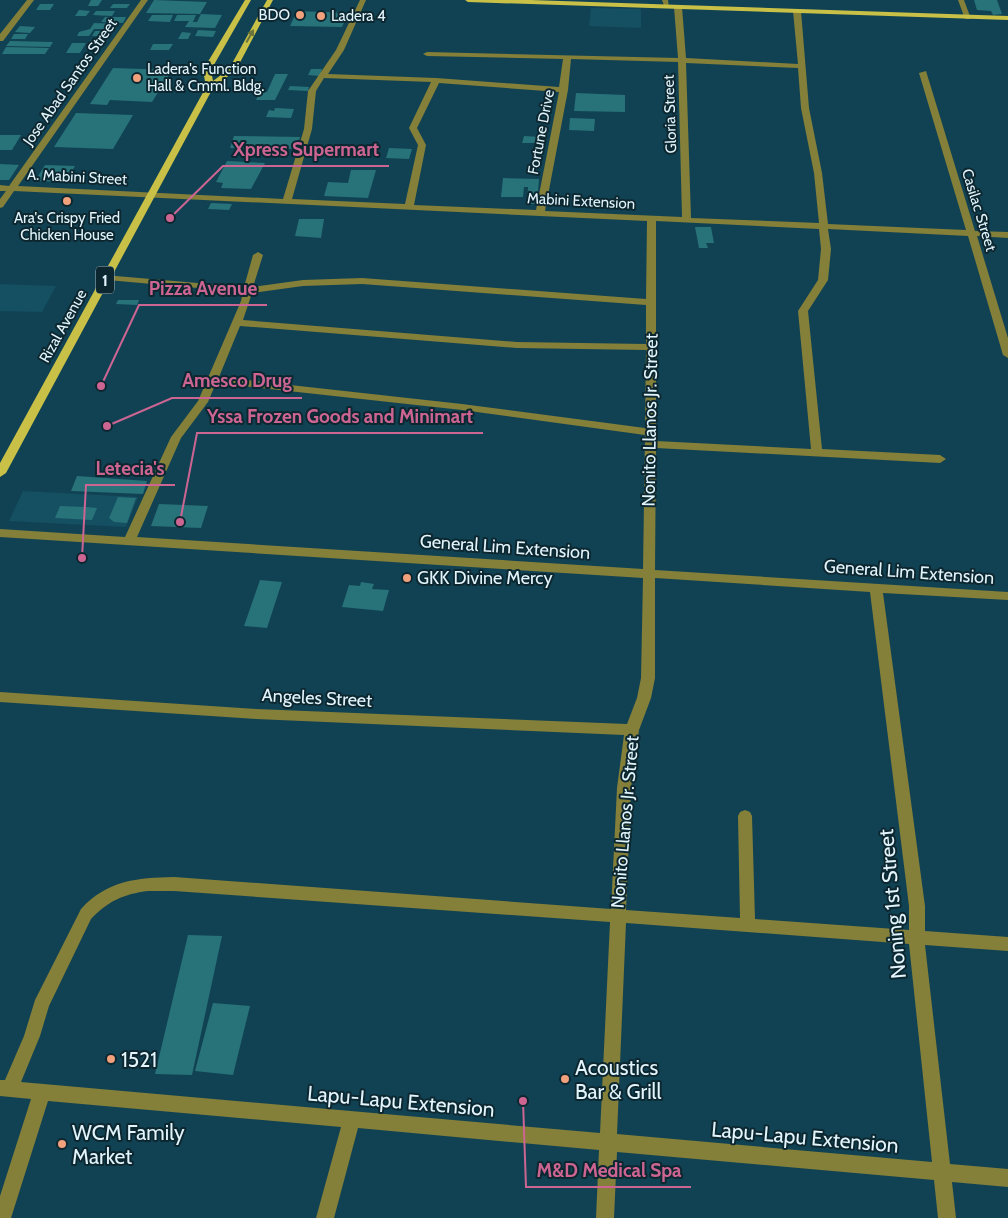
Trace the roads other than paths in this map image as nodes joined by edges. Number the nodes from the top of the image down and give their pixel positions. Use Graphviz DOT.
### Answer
graph roads {
  1 [pos="31,0"];
  2 [pos="145,0"];
  3 [pos="248,0"];
  4 [pos="270,0"];
  5 [pos="363,0"];
  6 [pos="468,0"];
  7 [pos="961,0"];
  8 [pos="666,3"];
  9 [pos="678,7"];
  10 [pos="797,11"];
  11 [pos="968,17"];
  12 [pos="1008,18"];
  13 [pos="0,39"];
  14 [pos="427,54"];
  15 [pos="567,57"];
  16 [pos="682,61"];
  17 [pos="802,66"];
  18 [pos="923,73"];
  19 [pos="323,76"];
  20 [pos="436,80"];
  21 [pos="210,87"];
  22 [pos="564,90"];
  23 [pos="0,188"];
  24 [pos="12,188"];
  25 [pos="152,194"];
  26 [pos="287,201"];
  27 [pos="0,205"];
  28 [pos="409,206"];
  29 [pos="540,213"];
  30 [pos="652,218"];
  31 [pos="687,220"];
  32 [pos="824,226"];
  33 [pos="971,233"];
  34 [pos="1008,235"];
  35 [pos="258,255"];
  36 [pos="107,277"];
  37 [pos="248,290"];
  38 [pos="651,302"];
  39 [pos="237,323"];
  40 [pos="650,347"];
  41 [pos="1008,355"];
  42 [pos="213,379"];
  43 [pos="649,438"];
  44 [pos="817,453"];
  45 [pos="940,459"];
  46 [pos="0,474"];
  47 [pos="0,533"];
  48 [pos="130,541"];
  49 [pos="648,574"];
  50 [pos="876,588"];
  51 [pos="1008,596"];
  52 [pos="0,697"];
  53 [pos="632,730"];
  54 [pos="745,816"];
  55 [pos="618,915"];
  56 [pos="748,926"];
  57 [pos="917,939"];
  58 [pos="1008,944"];
  59 [pos="5,1088"];
  60 [pos="42,1092"];
  61 [pos="352,1119"];
  62 [pos="608,1142"];
  63 [pos="942,1172"];
  64 [pos="1008,1178"];
  65 [pos="2,1218"];
  66 [pos="325,1218"];
  67 [pos="605,1218"];
  68 [pos="947,1218"];
  1 -- 13 [label="street"];
  2 -- 24 [label="street, Jose Abad Santos Street"];
  3 -- 21 [label="main road, Rizal Avenue / 1"];
  21 -- 4 [label="main road, Rizal Avenue / 1, one-way"];
  5 -- 19 [label="street"];
  6 -- 8 [label="main road"];
  7 -- 11 [label="street"];
  8 -- 9 [label="main road"];
  9 -- 10 [label="main road"];
  9 -- 16 [label="street, Gloria Street"];
  10 -- 11 [label="main road"];
  10 -- 17 [label="street"];
  11 -- 12 [label="main road"];
  14 -- 15 [label="street"];
  15 -- 16 [label="street"];
  15 -- 22 [label="street, Fortune Drive"];
  16 -- 17 [label="street"];
  16 -- 31 [label="street, Gloria Street"];
  17 -- 32 [label="street"];
  18 -- 33 [label="street, Casilac Street"];
  19 -- 20 [label="street"];
  19 -- 26 [label="street"];
  20 -- 22 [label="street"];
  20 -- 28 [label="street"];
  21 -- 25 [label="main road, Rizal Avenue / 1"];
  22 -- 29 [label="street, Fortune Drive"];
  23 -- 24 [label="street, A. Mabini Street"];
  24 -- 25 [label="street, A. Mabini Street"];
  24 -- 27 [label="street, Jose Abad Santos Street"];
  25 -- 26 [label="street, Mabini Extension"];
  25 -- 36 [label="main road, Rizal Avenue / 1"];
  26 -- 28 [label="street, Mabini Extension"];
  28 -- 29 [label="street, Mabini Extension"];
  29 -- 30 [label="street, Mabini Extension"];
  30 -- 31 [label="street, Mabini Extension"];
  30 -- 38 [label="street, Nonito Llanos Jr. Street"];
  31 -- 32 [label="street, Mabini Extension"];
  32 -- 33 [label="street, Mabini Extension"];
  32 -- 44 [label="street"];
  33 -- 34 [label="street, Mabini Extension"];
  33 -- 41 [label="street, Casilac Street"];
  35 -- 37 [label="street"];
  36 -- 37 [label="street"];
  36 -- 46 [label="main road, Rizal Avenue / 1"];
  37 -- 38 [label="street"];
  37 -- 39 [label="street"];
  38 -- 40 [label="street, Nonito Llanos Jr. Street"];
  39 -- 40 [label="street"];
  39 -- 42 [label="street"];
  40 -- 43 [label="street, Nonito Llanos Jr. Street"];
  42 -- 43 [label="street"];
  42 -- 48 [label="street"];
  43 -- 44 [label="street"];
  43 -- 49 [label="street, Nonito Llanos Jr. Street"];
  44 -- 45 [label="street"];
  47 -- 48 [label="street, General Lim Extension"];
  48 -- 49 [label="street, General Lim Extension"];
  49 -- 50 [label="street, General Lim Extension"];
  49 -- 53 [label="street, Nonito Llanos Jr. Street"];
  50 -- 51 [label="street, General Lim Extension"];
  50 -- 57 [label="street, Noning 1st Street"];
  52 -- 53 [label="street, Angeles Street"];
  53 -- 55 [label="street, Nonito Llanos Jr. Street"];
  54 -- 56 [label="street"];
  55 -- 56 [label="street"];
  55 -- 59 [label="street"];
  55 -- 62 [label="street, Nonito Llanos Jr. Street"];
  56 -- 57 [label="street"];
  57 -- 58 [label="street"];
  57 -- 63 [label="street, Noning 1st Street"];
  59 -- 60 [label="street, Lapu-Lapu Extension"];
  60 -- 61 [label="street, Lapu-Lapu Extension"];
  60 -- 65 [label="street"];
  61 -- 62 [label="street, Lapu-Lapu Extension"];
  61 -- 66 [label="street"];
  62 -- 63 [label="street, Lapu-Lapu Extension"];
  62 -- 67 [label="street, Nonito Llanos Jr. Street"];
  63 -- 64 [label="street, Lapu-Lapu Extension"];
  63 -- 68 [label="street, Noning 1st Street"];
}
